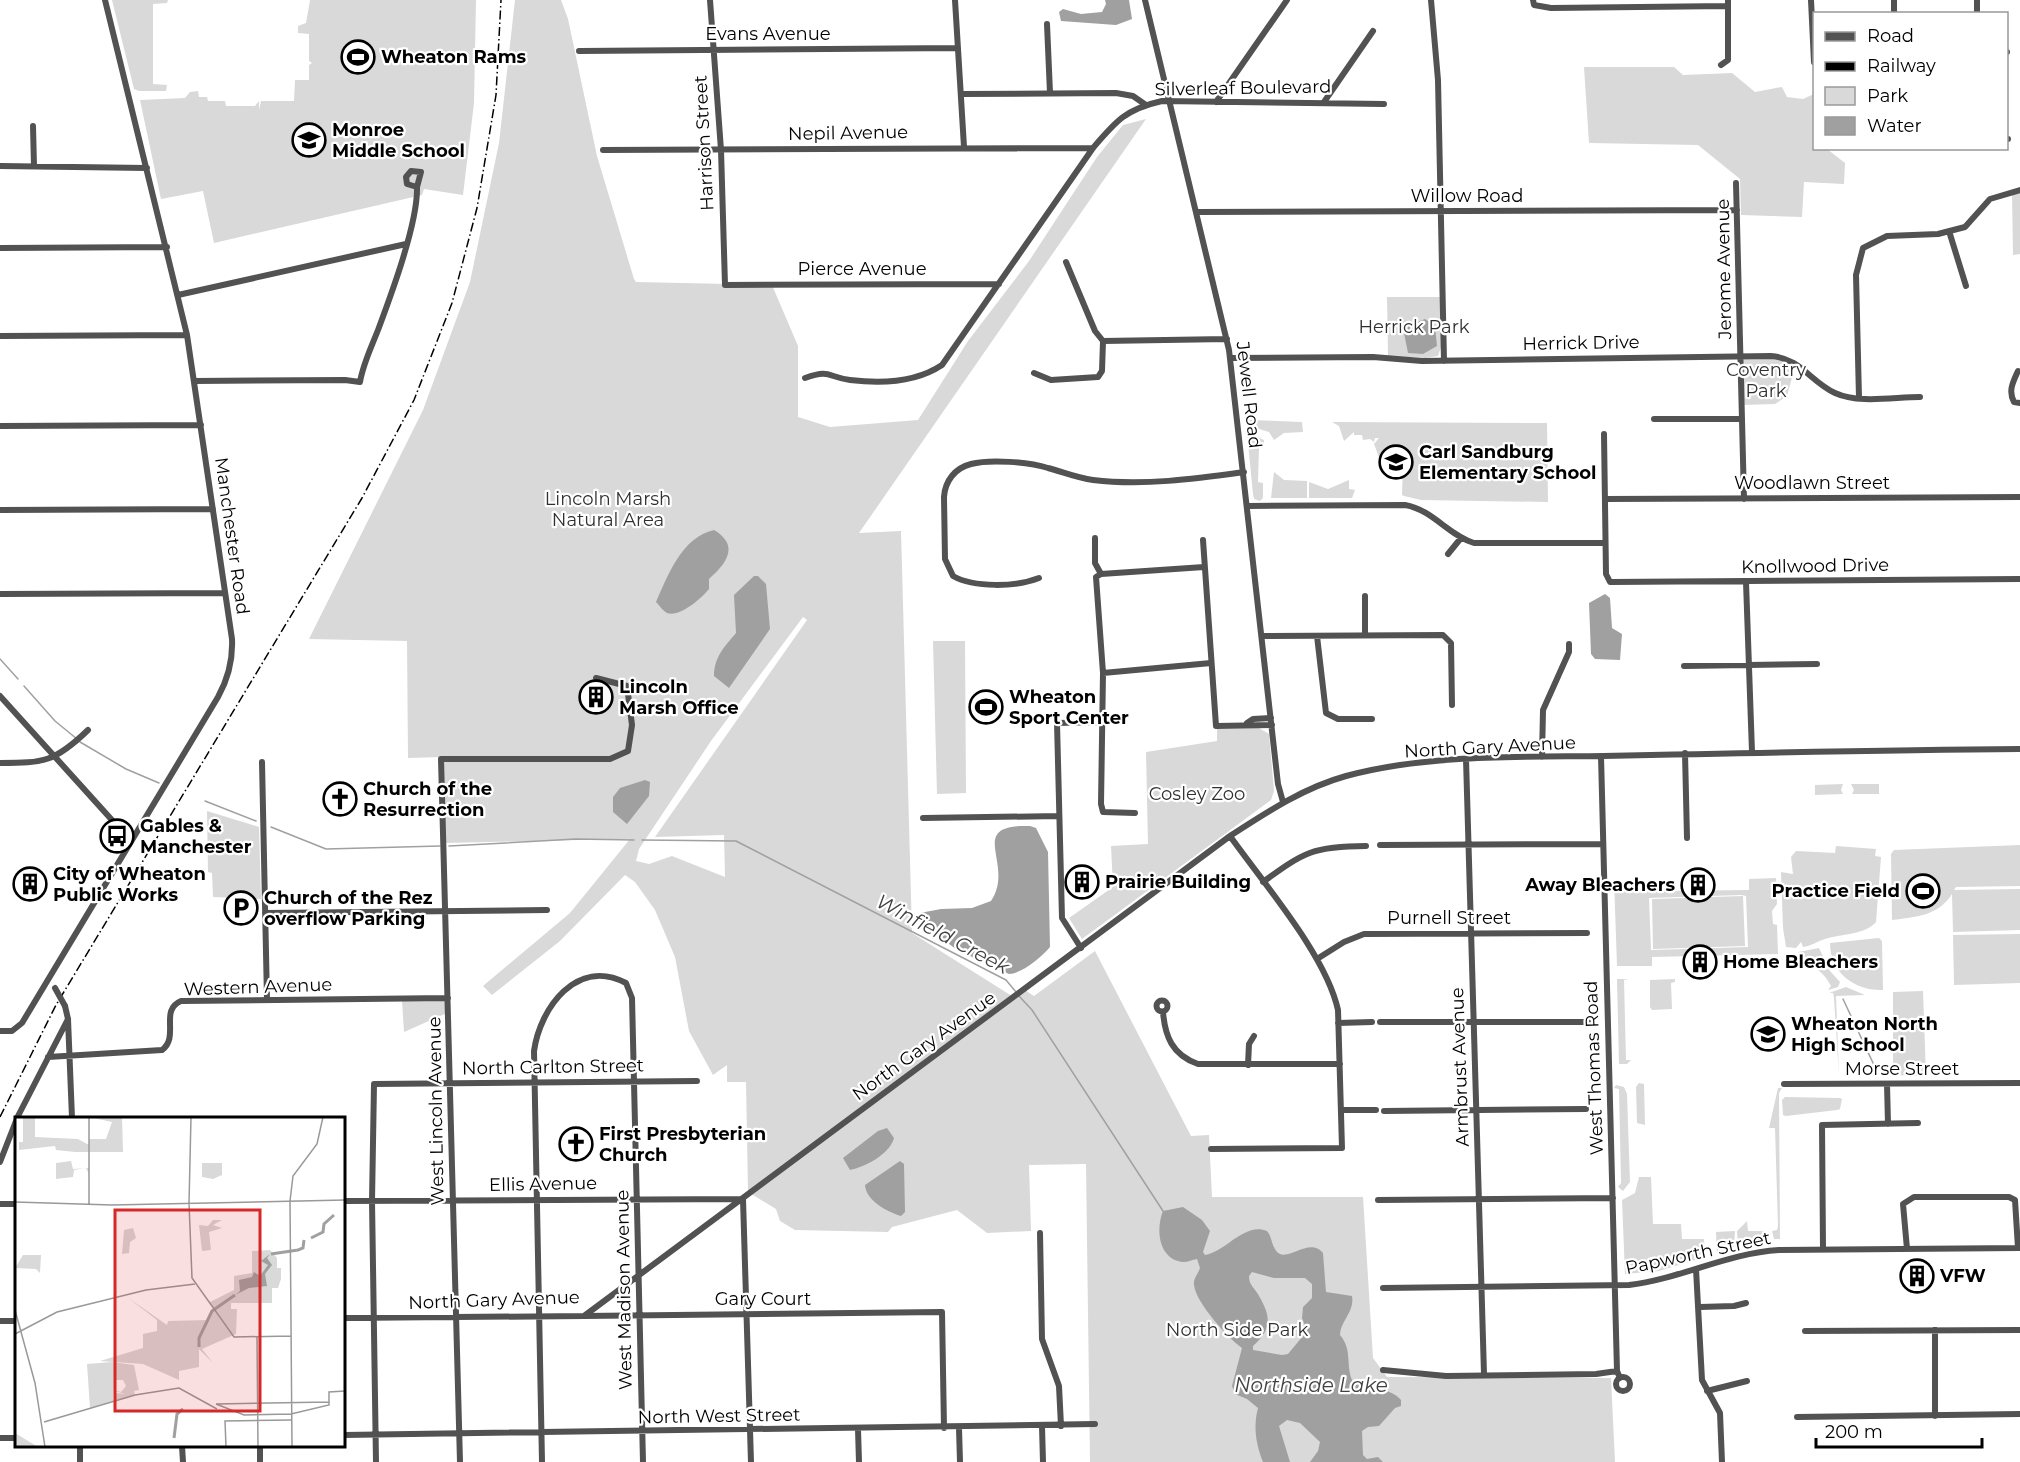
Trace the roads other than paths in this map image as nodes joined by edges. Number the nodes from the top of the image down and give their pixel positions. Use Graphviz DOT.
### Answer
graph roads {
  1 [pos="105,0"];
  2 [pos="710,0"];
  3 [pos="955,0"];
  4 [pos="1145,0"];
  5 [pos="1287,0"];
  6 [pos="1431,0"];
  7 [pos="1811,0"];
  8 [pos="1535,3"];
  9 [pos="1728,3"];
  10 [pos="1047,24"];
  11 [pos="1372,31"];
  12 [pos="1813,31"];
  13 [pos="958,48"];
  14 [pos="714,49"];
  15 [pos="579,51"];
  16 [pos="1721,64"];
  17 [pos="1050,93"];
  18 [pos="961,94"];
  19 [pos="1170,101"];
  20 [pos="1216,102"];
  21 [pos="1324,102"];
  22 [pos="1384,104"];
  23 [pos="1146,105"];
  24 [pos="33,126"];
  25 [pos="964,147"];
  26 [pos="1093,148"];
  27 [pos="603,150"];
  28 [pos="722,150"];
  29 [pos="0,166"];
  30 [pos="34,166"];
  31 [pos="147,168"];
  32 [pos="1737,183"];
  33 [pos="417,188"];
  34 [pos="2020,190"];
  35 [pos="1737,210"];
  36 [pos="1441,211"];
  37 [pos="1198,212"];
  38 [pos="1949,231"];
  39 [pos="406,244"];
  40 [pos="167,247"];
  41 [pos="0,248"];
  42 [pos="1066,262"];
  43 [pos="999,284"];
  44 [pos="725,285"];
  45 [pos="1966,286"];
  46 [pos="178,295"];
  47 [pos="187,335"];
  48 [pos="0,336"];
  49 [pos="1227,339"];
  50 [pos="1103,341"];
  51 [pos="1741,356"];
  52 [pos="1230,358"];
  53 [pos="1444,361"];
  54 [pos="2018,371"];
  55 [pos="1034,373"];
  56 [pos="805,378"];
  57 [pos="194,381"];
  58 [pos="1920,397"];
  59 [pos="1859,398"];
  60 [pos="2020,403"];
  61 [pos="1654,419"];
  62 [pos="1742,419"];
  63 [pos="201,425"];
  64 [pos="0,426"];
  65 [pos="1604,435"];
  66 [pos="1244,472"];
  67 [pos="2020,497"];
  68 [pos="1744,499"];
  69 [pos="1605,500"];
  70 [pos="1248,506"];
  71 [pos="213,509"];
  72 [pos="0,510"];
  73 [pos="1095,538"];
  74 [pos="1461,538"];
  75 [pos="1203,540"];
  76 [pos="1605,543"];
  77 [pos="1448,554"];
  78 [pos="1203,567"];
  79 [pos="1101,574"];
  80 [pos="1039,578"];
  81 [pos="2020,579"];
  82 [pos="1746,582"];
  83 [pos="225,593"];
  84 [pos="0,594"];
  85 [pos="1365,596"];
  86 [pos="1365,634"];
  87 [pos="1262,636"];
  88 [pos="1317,636"];
  89 [pos="1569,644"];
  90 [pos="1211,663"];
  91 [pos="1817,664"];
  92 [pos="1684,666"];
  93 [pos="1749,666"];
  94 [pos="1102,673"];
  95 [pos="596,678"];
  96 [pos="0,696"];
  97 [pos="1452,705"];
  98 [pos="1372,719"];
  99 [pos="1272,721"];
  100 [pos="1100,722"];
  101 [pos="88,730"];
  102 [pos="2020,749"];
  103 [pos="1752,752"];
  104 [pos="1685,753"];
  105 [pos="1601,756"];
  106 [pos="57,757"];
  107 [pos="1542,757"];
  108 [pos="1466,759"];
  109 [pos="262,762"];
  110 [pos="0,763"];
  111 [pos="1283,802"];
  112 [pos="1135,813"];
  113 [pos="1059,816"];
  114 [pos="923,818"];
  115 [pos="1230,836"];
  116 [pos="1687,838"];
  117 [pos="130,840"];
  118 [pos="1380,844"];
  119 [pos="1603,844"];
  120 [pos="1468,845"];
  121 [pos="1366,846"];
  122 [pos="1263,882"];
  123 [pos="547,910"];
  124 [pos="446,911"];
  125 [pos="265,913"];
  126 [pos="1471,933"];
  127 [pos="1587,933"];
  128 [pos="1081,948"];
  129 [pos="1317,959"];
  130 [pos="47,982"];
  131 [pos="448,998"];
  132 [pos="267,1000"];
  133 [pos="1163,1012"];
  134 [pos="68,1018"];
  135 [pos="1372,1022"];
  136 [pos="1380,1022"];
  137 [pos="1473,1022"];
  138 [pos="1588,1022"];
  139 [pos="1338,1023"];
  140 [pos="0,1031"];
  141 [pos="1254,1036"];
  142 [pos="70,1056"];
  143 [pos="48,1058"];
  144 [pos="1340,1064"];
  145 [pos="1248,1065"];
  146 [pos="634,1081"];
  147 [pos="697,1081"];
  148 [pos="534,1082"];
  149 [pos="450,1083"];
  150 [pos="2020,1083"];
  151 [pos="1784,1084"];
  152 [pos="1887,1084"];
  153 [pos="1586,1109"];
  154 [pos="1341,1110"];
  155 [pos="1376,1110"];
  156 [pos="1476,1110"];
  157 [pos="1384,1111"];
  158 [pos="18,1117"];
  159 [pos="72,1117"];
  160 [pos="1918,1123"];
  161 [pos="1888,1124"];
  162 [pos="15,1125"];
  163 [pos="1211,1149"];
  164 [pos="0,1162"];
  165 [pos="637,1198"];
  166 [pos="1613,1198"];
  167 [pos="536,1199"];
  168 [pos="743,1199"];
  169 [pos="1478,1199"];
  170 [pos="453,1200"];
  171 [pos="1378,1200"];
  172 [pos="345,1201"];
  173 [pos="372,1201"];
  174 [pos="1040,1233"];
  175 [pos="1907,1248"];
  176 [pos="2019,1248"];
  177 [pos="1823,1249"];
  178 [pos="1696,1269"];
  179 [pos="639,1276"];
  180 [pos="1615,1286"];
  181 [pos="1383,1288"];
  182 [pos="1480,1288"];
  183 [pos="1746,1303"];
  184 [pos="1700,1307"];
  185 [pos="746,1314"];
  186 [pos="639,1315"];
  187 [pos="539,1316"];
  188 [pos="584,1316"];
  189 [pos="456,1317"];
  190 [pos="345,1318"];
  191 [pos="375,1318"];
  192 [pos="1935,1330"];
  193 [pos="2020,1330"];
  194 [pos="1805,1331"];
  195 [pos="1383,1370"];
  196 [pos="1617,1371"];
  197 [pos="1484,1374"];
  198 [pos="1620,1378"];
  199 [pos="1748,1381"];
  200 [pos="1707,1391"];
  201 [pos="2020,1414"];
  202 [pos="1935,1416"];
  203 [pos="1797,1417"];
  204 [pos="1095,1424"];
  205 [pos="1042,1426"];
  206 [pos="1061,1426"];
  207 [pos="944,1428"];
  208 [pos="959,1428"];
  209 [pos="858,1429"];
  210 [pos="750,1431"];
  211 [pos="642,1432"];
  212 [pos="542,1433"];
  213 [pos="459,1434"];
  214 [pos="345,1435"];
  215 [pos="376,1435"];
  216 [pos="182,1447"];
  217 [pos="183,1462"];
  218 [pos="376,1462"];
  219 [pos="460,1462"];
  220 [pos="542,1462"];
  221 [pos="642,1462"];
  222 [pos="751,1462"];
  223 [pos="859,1462"];
  224 [pos="960,1462"];
  225 [pos="1043,1462"];
  226 [pos="1722,1462"];
  1 -- 31 [label="street, Manchester Road"];
  2 -- 14 [label="street, Harrison Street"];
  3 -- 13 [label="street"];
  4 -- 19 [label="street, Jewell Road"];
  5 -- 20 [label="street"];
  6 -- 36 [label="street"];
  7 -- 12 [label="street"];
  8 -- 9 [label="street"];
  9 -- 16 [label="street"];
  10 -- 17 [label="street"];
  11 -- 21 [label="street"];
  13 -- 14 [label="street, Evans Avenue"];
  13 -- 18 [label="street"];
  14 -- 15 [label="street, Evans Avenue"];
  14 -- 28 [label="street, Harrison Street"];
  17 -- 18 [label="street, Silverleaf Boulevard"];
  17 -- 23 [label="street, Silverleaf Boulevard"];
  18 -- 25 [label="street"];
  19 -- 20 [label="street, Silverleaf Boulevard"];
  19 -- 23 [label="street, Silverleaf Boulevard"];
  19 -- 37 [label="street, Jewell Road"];
  20 -- 21 [label="street, Silverleaf Boulevard"];
  21 -- 22 [label="street, Silverleaf Boulevard"];
  23 -- 26 [label="street"];
  24 -- 30 [label="street"];
  25 -- 26 [label="street, Nepil Avenue"];
  25 -- 28 [label="street, Nepil Avenue"];
  26 -- 43 [label="street"];
  27 -- 28 [label="street, Nepil Avenue"];
  28 -- 44 [label="street, Harrison Street"];
  29 -- 30 [label="street"];
  30 -- 31 [label="street"];
  31 -- 40 [label="street, Manchester Road"];
  32 -- 35 [label="street, Jerome Avenue"];
  33 -- 39 [label="street"];
  34 -- 38 [label="street"];
  35 -- 36 [label="street, Willow Road"];
  35 -- 51 [label="street, Jerome Avenue"];
  36 -- 37 [label="street, Willow Road"];
  36 -- 53 [label="street"];
  37 -- 49 [label="street, Jewell Road"];
  38 -- 45 [label="street"];
  38 -- 59 [label="street"];
  39 -- 46 [label="street"];
  39 -- 57 [label="street"];
  40 -- 41 [label="street"];
  40 -- 46 [label="street, Manchester Road"];
  42 -- 50 [label="street"];
  43 -- 44 [label="street, Pierce Avenue"];
  43 -- 56 [label="street"];
  46 -- 47 [label="street, Manchester Road"];
  47 -- 48 [label="street"];
  47 -- 57 [label="street, Manchester Road"];
  49 -- 50 [label="street"];
  49 -- 52 [label="street, Jewell Road"];
  50 -- 55 [label="street"];
  51 -- 53 [label="street, Herrick Drive"];
  51 -- 59 [label="street, Herrick Drive"];
  51 -- 62 [label="street, Jerome Avenue"];
  52 -- 53 [label="street, Herrick Drive"];
  52 -- 66 [label="street, Jewell Road"];
  54 -- 60 [label="street"];
  57 -- 63 [label="street, Manchester Road"];
  58 -- 59 [label="street, Herrick Drive"];
  61 -- 62 [label="street"];
  62 -- 68 [label="street, Jerome Avenue"];
  63 -- 64 [label="street"];
  63 -- 71 [label="street, Manchester Road"];
  65 -- 69 [label="street"];
  66 -- 70 [label="street, Jewell Road"];
  66 -- 80 [label="street"];
  67 -- 68 [label="street, Woodlawn Street"];
  68 -- 69 [label="street, Woodlawn Street"];
  69 -- 76 [label="street"];
  70 -- 74 [label="street"];
  70 -- 87 [label="street, Jewell Road"];
  71 -- 72 [label="street"];
  71 -- 83 [label="street, Manchester Road"];
  73 -- 79 [label="street"];
  74 -- 76 [label="street"];
  74 -- 77 [label="street"];
  75 -- 78 [label="street"];
  76 -- 82 [label="street, Knollwood Drive"];
  78 -- 79 [label="street"];
  78 -- 90 [label="street"];
  79 -- 94 [label="street"];
  81 -- 82 [label="street, Knollwood Drive"];
  82 -- 93 [label="street"];
  83 -- 84 [label="street"];
  83 -- 117 [label="street, Manchester Road"];
  85 -- 86 [label="street"];
  86 -- 88 [label="street"];
  86 -- 97 [label="street"];
  87 -- 88 [label="street"];
  87 -- 99 [label="street, Jewell Road"];
  88 -- 98 [label="street"];
  89 -- 107 [label="street"];
  90 -- 94 [label="street"];
  90 -- 99 [label="street"];
  91 -- 93 [label="street"];
  92 -- 93 [label="street"];
  93 -- 103 [label="street"];
  94 -- 100 [label="street"];
  95 -- 124 [label="street, West Lincoln Avenue"];
  96 -- 106 [label="street"];
  99 -- 111 [label="street, Jewell Road"];
  100 -- 112 [label="street"];
  100 -- 113 [label="street"];
  101 -- 106 [label="street"];
  102 -- 103 [label="street, North Gary Avenue"];
  103 -- 104 [label="street, North Gary Avenue"];
  104 -- 105 [label="street, North Gary Avenue"];
  104 -- 116 [label="street"];
  105 -- 107 [label="street, North Gary Avenue"];
  105 -- 119 [label="street, West Thomas Road"];
  106 -- 110 [label="street"];
  106 -- 117 [label="street"];
  107 -- 108 [label="street, North Gary Avenue"];
  108 -- 111 [label="street, North Gary Avenue"];
  108 -- 120 [label="street, Armbrust Avenue"];
  109 -- 125 [label="street"];
  111 -- 115 [label="street, North Gary Avenue"];
  113 -- 114 [label="street"];
  113 -- 128 [label="street"];
  115 -- 122 [label="street"];
  115 -- 128 [label="street, North Gary Avenue"];
  117 -- 130 [label="street, Manchester Road"];
  118 -- 120 [label="street"];
  119 -- 120 [label="street"];
  119 -- 166 [label="street, West Thomas Road"];
  120 -- 126 [label="street, Armbrust Avenue"];
  121 -- 122 [label="street"];
  122 -- 129 [label="street"];
  123 -- 124 [label="street"];
  124 -- 125 [label="street"];
  124 -- 131 [label="street, West Lincoln Avenue"];
  125 -- 132 [label="street"];
  126 -- 127 [label="street, Purnell Street"];
  126 -- 129 [label="street, Purnell Street"];
  126 -- 137 [label="street, Armbrust Avenue"];
  128 -- 168 [label="street, North Gary Avenue"];
  129 -- 139 [label="street"];
  130 -- 134 [label="street, bridge"];
  130 -- 140 [label="street, Manchester Road"];
  131 -- 132 [label="street, Western Avenue"];
  131 -- 149 [label="street, West Lincoln Avenue"];
  132 -- 142 [label="street, Western Avenue"];
  133 -- 145 [label="street"];
  134 -- 142 [label="street"];
  134 -- 143 [label="street"];
  135 -- 139 [label="street"];
  136 -- 137 [label="street"];
  137 -- 138 [label="street"];
  137 -- 156 [label="street, Armbrust Avenue"];
  139 -- 144 [label="street"];
  141 -- 145 [label="street"];
  142 -- 143 [label="street, Western Avenue"];
  142 -- 159 [label="street"];
  143 -- 158 [label="street"];
  144 -- 145 [label="street"];
  144 -- 154 [label="street"];
  146 -- 147 [label="street, North Carlton Street"];
  146 -- 148 [label="street, North Carlton Street"];
  146 -- 148 [label="street, West Madison Avenue"];
  146 -- 165 [label="street, West Madison Avenue"];
  148 -- 149 [label="street, North Carlton Street"];
  148 -- 167 [label="street, West Madison Avenue"];
  149 -- 170 [label="street, West Lincoln Avenue"];
  149 -- 173 [label="street, North Carlton Street"];
  150 -- 152 [label="street, Morse Street"];
  151 -- 152 [label="street, Morse Street"];
  152 -- 161 [label="street"];
  153 -- 156 [label="street"];
  154 -- 155 [label="street"];
  154 -- 163 [label="street"];
  156 -- 157 [label="street"];
  156 -- 169 [label="street, Armbrust Avenue"];
  160 -- 161 [label="street"];
  161 -- 177 [label="street"];
  162 -- 164 [label="street"];
  165 -- 167 [label="street, Ellis Avenue"];
  165 -- 168 [label="street, Ellis Avenue"];
  165 -- 179 [label="street, West Madison Avenue"];
  166 -- 169 [label="street"];
  166 -- 180 [label="street, West Thomas Road"];
  167 -- 170 [label="street, Ellis Avenue"];
  167 -- 187 [label="street, West Madison Avenue"];
  168 -- 179 [label="street, North Gary Avenue"];
  168 -- 185 [label="street"];
  169 -- 171 [label="street"];
  169 -- 182 [label="street, Armbrust Avenue"];
  170 -- 173 [label="street, Ellis Avenue"];
  170 -- 189 [label="street, West Lincoln Avenue"];
  172 -- 173 [label="street, Ellis Avenue"];
  173 -- 191 [label="street"];
  174 -- 206 [label="street"];
  175 -- 176 [label="street, Papworth Street"];
  175 -- 176 [label="street"];
  175 -- 177 [label="street, Papworth Street"];
  177 -- 178 [label="street, Papworth Street"];
  178 -- 180 [label="street, Papworth Street"];
  178 -- 184 [label="street"];
  179 -- 186 [label="street, West Madison Avenue"];
  179 -- 188 [label="street, North Gary Avenue"];
  180 -- 182 [label="street, Papworth Street"];
  180 -- 196 [label="street, West Thomas Road"];
  181 -- 182 [label="street, Papworth Street"];
  182 -- 197 [label="street, Armbrust Avenue"];
  183 -- 184 [label="street"];
  184 -- 200 [label="street"];
  185 -- 186 [label="street, Gary Court"];
  185 -- 207 [label="street, Gary Court"];
  185 -- 210 [label="street"];
  186 -- 188 [label="street, Gary Court"];
  186 -- 211 [label="street, West Madison Avenue"];
  187 -- 188 [label="street, North Gary Avenue"];
  187 -- 189 [label="street, North Gary Avenue"];
  187 -- 212 [label="street, West Madison Avenue"];
  189 -- 191 [label="street, North Gary Avenue"];
  189 -- 213 [label="street, West Lincoln Avenue"];
  190 -- 191 [label="street, North Gary Avenue"];
  191 -- 215 [label="street"];
  192 -- 193 [label="street"];
  192 -- 194 [label="street"];
  192 -- 202 [label="street"];
  195 -- 197 [label="street"];
  196 -- 197 [label="street"];
  196 -- 198 [label="street, West Thomas Road"];
  199 -- 200 [label="street"];
  200 -- 226 [label="street"];
  201 -- 202 [label="street"];
  202 -- 203 [label="street"];
  204 -- 206 [label="street, North West Street"];
  205 -- 206 [label="street, North West Street"];
  205 -- 208 [label="street, North West Street"];
  205 -- 225 [label="street"];
  207 -- 208 [label="street, North West Street"];
  207 -- 209 [label="street, North West Street"];
  208 -- 224 [label="street"];
  209 -- 210 [label="street, North West Street"];
  209 -- 223 [label="street"];
  210 -- 211 [label="street, North West Street"];
  210 -- 222 [label="street"];
  211 -- 212 [label="street, North West Street"];
  211 -- 221 [label="street, West Madison Avenue"];
  212 -- 213 [label="street, North West Street"];
  212 -- 220 [label="street, West Madison Avenue"];
  213 -- 215 [label="street, North West Street"];
  213 -- 219 [label="street, West Lincoln Avenue"];
  214 -- 215 [label="street, North West Street"];
  215 -- 218 [label="street"];
  216 -- 217 [label="street"];
}
